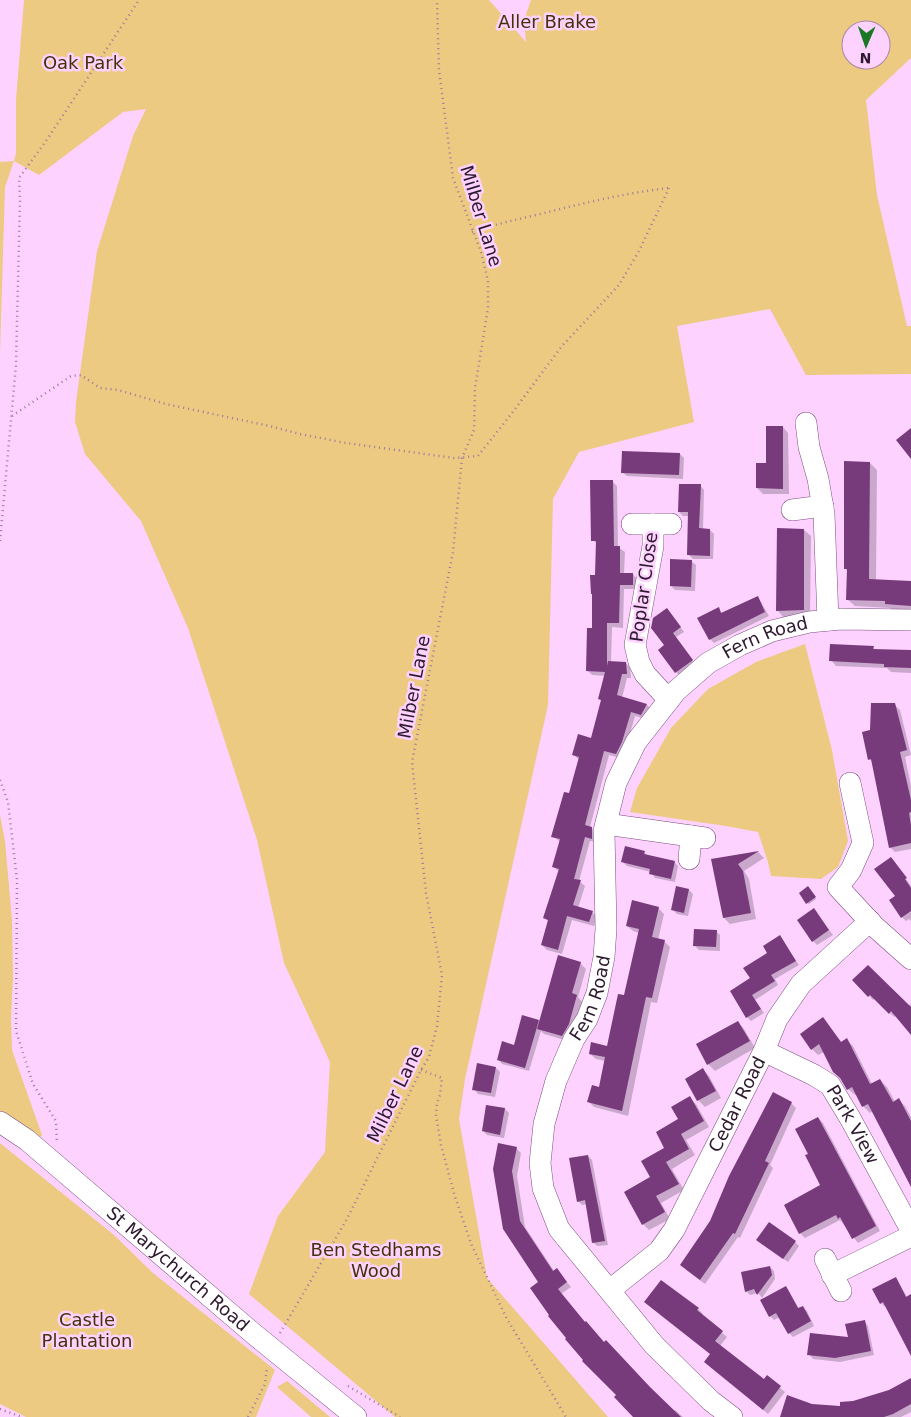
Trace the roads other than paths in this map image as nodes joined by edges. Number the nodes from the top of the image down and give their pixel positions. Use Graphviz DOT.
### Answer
graph roads {
  1 [pos="806,423"];
  2 [pos="823,506"];
  3 [pos="792,510"];
  4 [pos="652,524"];
  5 [pos="828,620"];
  6 [pos="911,620"];
  7 [pos="669,700"];
  8 [pos="850,783"];
  9 [pos="606,824"];
  10 [pos="689,859"];
  11 [pos="870,921"];
  12 [pos="911,959"];
  13 [pos="764,1051"];
  14 [pos="0,1122"];
  15 [pos="911,1230"];
  16 [pos="911,1236"];
  17 [pos="833,1275"];
  18 [pos="610,1290"];
  19 [pos="356,1417"];
  20 [pos="732,1417"];
  1 -- 2 [label="street"];
  2 -- 3 [label="street"];
  2 -- 5 [label="street"];
  4 -- 7 [label="street, Poplar Close"];
  5 -- 6 [label="street, Fern Road"];
  5 -- 7 [label="street, Fern Road"];
  7 -- 9 [label="street, Fern Road"];
  8 -- 11 [label="street"];
  9 -- 10 [label="street"];
  9 -- 18 [label="street, Fern Road"];
  11 -- 12 [label="street"];
  11 -- 13 [label="street, Cedar Road"];
  13 -- 15 [label="street, Park View"];
  13 -- 18 [label="street, Cedar Road"];
  14 -- 19 [label="street, St Marychurch Road"];
  16 -- 17 [label="street"];
  18 -- 20 [label="street, Fern Road"];
}
